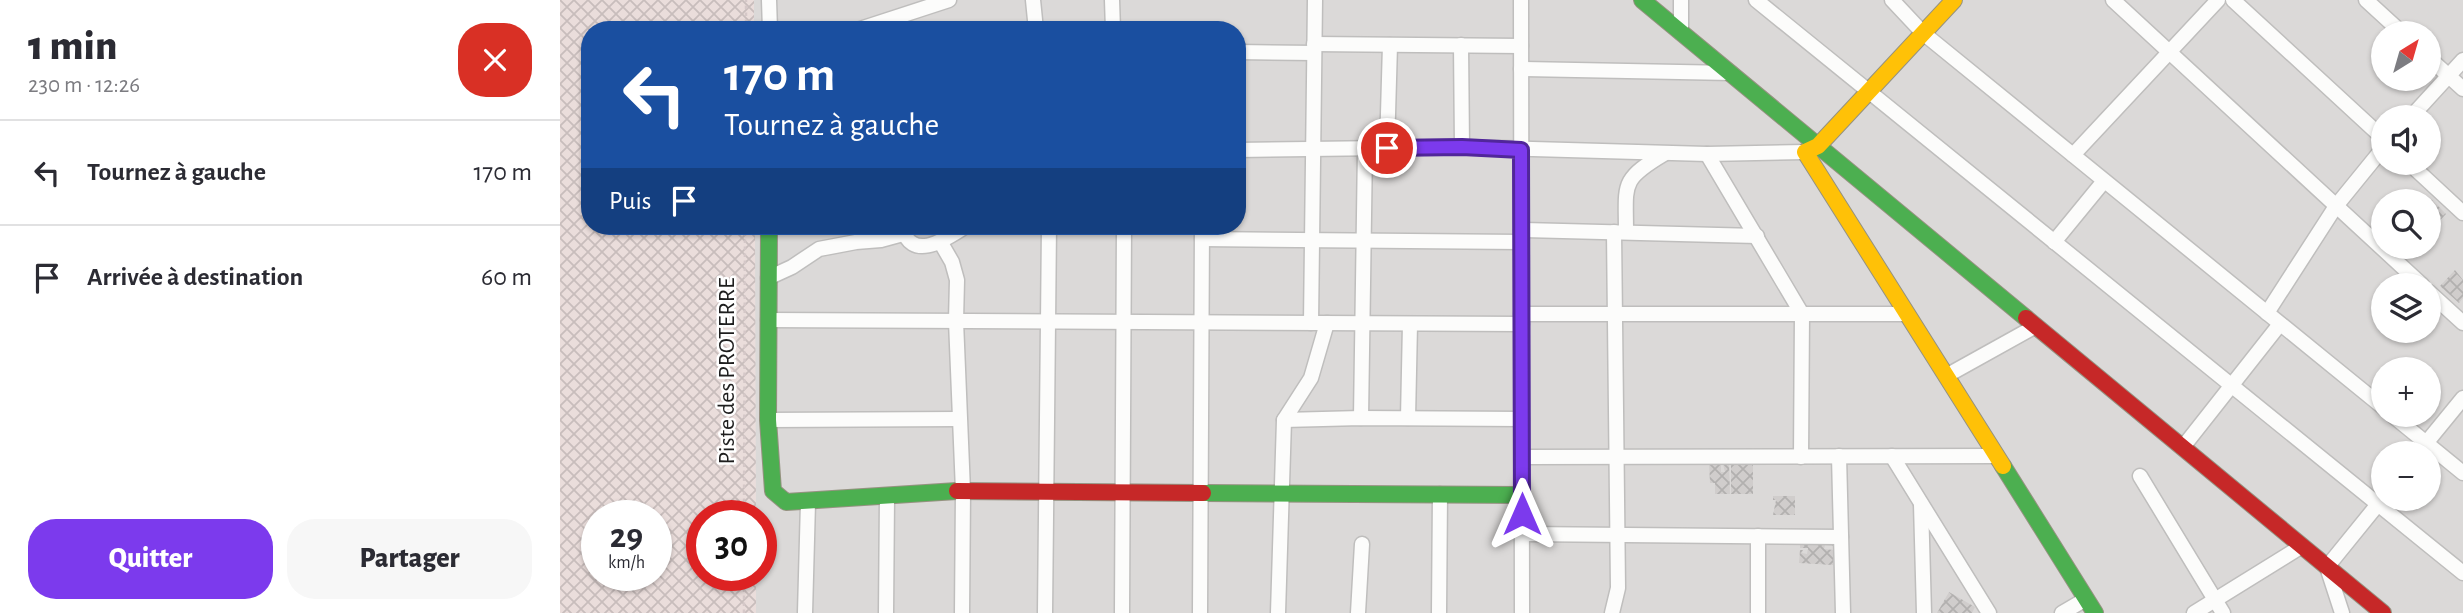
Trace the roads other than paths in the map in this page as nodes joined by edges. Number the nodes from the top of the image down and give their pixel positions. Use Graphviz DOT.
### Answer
graph roads {
  1 [pos="769,0"];
  2 [pos="949,0"];
  3 [pos="1033,0"];
  4 [pos="1112,0"];
  5 [pos="1315,0"];
  6 [pos="1521,0"];
  7 [pos="1642,0"];
  8 [pos="1681,0"];
  9 [pos="1756,0"];
  10 [pos="1892,0"];
  11 [pos="1954,0"];
  12 [pos="2113,0"];
  13 [pos="2218,0"];
  14 [pos="2233,0"];
  15 [pos="2366,0"];
  16 [pos="770,21"];
  17 [pos="884,21"];
  18 [pos="1035,21"];
  19 [pos="1113,21"];
  20 [pos="2389,21"];
  21 [pos="1681,33"];
  22 [pos="1923,33"];
  23 [pos="1390,45"];
  24 [pos="1461,45"];
  25 [pos="1521,46"];
  26 [pos="1314,48"];
  27 [pos="1246,52"];
  28 [pos="2169,52"];
  29 [pos="2463,60"];
  30 [pos="1521,69"];
  31 [pos="2441,69"];
  32 [pos="1731,74"];
  33 [pos="2449,76"];
  34 [pos="2463,89"];
  35 [pos="1869,91"];
  36 [pos="2421,105"];
  37 [pos="2371,127"];
  38 [pos="1462,147"];
  39 [pos="1366,148"];
  40 [pos="1387,148"];
  41 [pos="1313,149"];
  42 [pos="1811,149"];
  43 [pos="1246,150"];
  44 [pos="1521,150"];
  45 [pos="1666,153"];
  46 [pos="1707,153"];
  47 [pos="2073,155"];
  48 [pos="2371,163"];
  49 [pos="2422,175"];
  50 [pos="2104,181"];
  51 [pos="2336,206"];
  52 [pos="2463,212"];
  53 [pos="1620,232"];
  54 [pos="769,235"];
  55 [pos="892,235"];
  56 [pos="906,235"];
  57 [pos="952,235"];
  58 [pos="1049,235"];
  59 [pos="1124,235"];
  60 [pos="1202,235"];
  61 [pos="1243,235"];
  62 [pos="1521,236"];
  63 [pos="1758,236"];
  64 [pos="1312,240"];
  65 [pos="1364,240"];
  66 [pos="2054,242"];
  67 [pos="940,243"];
  68 [pos="2409,273"];
  69 [pos="768,278"];
  70 [pos="2441,303"];
  71 [pos="2267,313"];
  72 [pos="1615,314"];
  73 [pos="1802,314"];
  74 [pos="1907,314"];
  75 [pos="1521,319"];
  76 [pos="768,320"];
  77 [pos="956,321"];
  78 [pos="1049,321"];
  79 [pos="1124,322"];
  80 [pos="1202,322"];
  81 [pos="1311,323"];
  82 [pos="1327,323"];
  83 [pos="1363,323"];
  84 [pos="2463,323"];
  85 [pos="1410,324"];
  86 [pos="2280,324"];
  87 [pos="2036,326"];
  88 [pos="1946,376"];
  89 [pos="2231,386"];
  90 [pos="2371,398"];
  91 [pos="2463,398"];
  92 [pos="1361,418"];
  93 [pos="1408,418"];
  94 [pos="960,419"];
  95 [pos="1522,419"];
  96 [pos="768,420"];
  97 [pos="1284,420"];
  98 [pos="2403,427"];
  99 [pos="2416,441"];
  100 [pos="2429,441"];
  101 [pos="2183,447"];
  102 [pos="1839,456"];
  103 [pos="1892,456"];
  104 [pos="1996,456"];
  105 [pos="1522,457"];
  106 [pos="1616,457"];
  107 [pos="1801,457"];
  108 [pos="2441,459"];
  109 [pos="2463,473"];
  110 [pos="2140,476"];
  111 [pos="964,491"];
  112 [pos="1046,491"];
  113 [pos="1123,492"];
  114 [pos="1201,492"];
  115 [pos="2371,492"];
  116 [pos="1281,493"];
  117 [pos="1440,494"];
  118 [pos="1522,495"];
  119 [pos="887,497"];
  120 [pos="808,502"];
  121 [pos="1921,503"];
  122 [pos="2372,511"];
  123 [pos="2393,511"];
  124 [pos="1522,534"];
  125 [pos="1617,535"];
  126 [pos="1758,536"];
  127 [pos="1841,537"];
  128 [pos="1362,544"];
  129 [pos="2302,546"];
  130 [pos="2327,567"];
  131 [pos="2463,573"];
  132 [pos="2215,600"];
  133 [pos="2091,606"];
  134 [pos="805,613"];
  135 [pos="886,613"];
  136 [pos="962,613"];
  137 [pos="1045,613"];
  138 [pos="1122,613"];
  139 [pos="1200,613"];
  140 [pos="1278,613"];
  141 [pos="1358,613"];
  142 [pos="1439,613"];
  143 [pos="1522,613"];
  144 [pos="1612,613"];
  145 [pos="1758,613"];
  146 [pos="1843,613"];
  147 [pos="1924,613"];
  148 [pos="1989,613"];
  149 [pos="2062,613"];
  150 [pos="2194,613"];
  151 [pos="2223,613"];
  152 [pos="2342,613"];
  153 [pos="2383,613"];
  1 -- 16 [label="street"];
  2 -- 17 [label="street"];
  3 -- 18 [label="street"];
  4 -- 19 [label="street"];
  5 -- 26 [label="street"];
  6 -- 25 [label="street"];
  7 -- 21 [label="street"];
  8 -- 21 [label="street"];
  9 -- 35 [label="street"];
  10 -- 22 [label="street"];
  11 -- 22 [label="street"];
  12 -- 28 [label="street"];
  13 -- 28 [label="street"];
  14 -- 37 [label="street"];
  15 -- 20 [label="street"];
  21 -- 32 [label="street"];
  22 -- 35 [label="street"];
  22 -- 47 [label="street"];
  23 -- 24 [label="street"];
  23 -- 26 [label="street"];
  23 -- 40 [label="street"];
  24 -- 25 [label="street"];
  24 -- 38 [label="street"];
  25 -- 30 [label="street"];
  26 -- 27 [label="street"];
  26 -- 41 [label="street"];
  28 -- 47 [label="street"];
  28 -- 51 [label="street"];
  29 -- 33 [label="street"];
  30 -- 32 [label="street"];
  30 -- 44 [label="street"];
  31 -- 33 [label="street"];
  32 -- 42 [label="street"];
  33 -- 34 [label="street"];
  33 -- 36 [label="street"];
  35 -- 42 [label="street"];
  35 -- 66 [label="street"];
  38 -- 40 [label="street"];
  38 -- 44 [label="street"];
  39 -- 40 [label="street"];
  39 -- 41 [label="street"];
  39 -- 65 [label="street"];
  41 -- 43 [label="street"];
  41 -- 64 [label="street"];
  42 -- 46 [label="street"];
  42 -- 74 [label="street"];
  42 -- 87 [label="street"];
  44 -- 45 [label="street"];
  44 -- 62 [label="street"];
  45 -- 46 [label="street"];
  45 -- 53 [label="street"];
  46 -- 63 [label="street"];
  47 -- 50 [label="street"];
  48 -- 51 [label="street"];
  49 -- 52 [label="street"];
  50 -- 66 [label="street"];
  50 -- 71 [label="street"];
  51 -- 68 [label="street"];
  51 -- 71 [label="street"];
  53 -- 62 [label="street"];
  53 -- 63 [label="street"];
  53 -- 72 [label="street"];
  54 -- 69 [label="street"];
  55 -- 69 [label="street"];
  56 -- 67 [label="street"];
  57 -- 67 [label="street"];
  58 -- 78 [label="street"];
  59 -- 79 [label="street"];
  60 -- 80 [label="street"];
  61 -- 64 [label="street"];
  62 -- 65 [label="street"];
  62 -- 75 [label="street"];
  63 -- 73 [label="street"];
  64 -- 65 [label="street"];
  64 -- 81 [label="street"];
  65 -- 83 [label="street"];
  66 -- 89 [label="street"];
  67 -- 77 [label="street"];
  69 -- 76 [label="street"];
  70 -- 84 [label="street"];
  71 -- 86 [label="street"];
  72 -- 73 [label="street"];
  72 -- 75 [label="street"];
  72 -- 106 [label="street"];
  73 -- 74 [label="street"];
  73 -- 107 [label="street"];
  74 -- 88 [label="street"];
  75 -- 85 [label="street"];
  75 -- 95 [label="street"];
  76 -- 77 [label="street"];
  76 -- 96 [label="street"];
  77 -- 78 [label="street"];
  77 -- 94 [label="street"];
  78 -- 79 [label="street"];
  78 -- 112 [label="street"];
  79 -- 80 [label="street"];
  79 -- 113 [label="street"];
  80 -- 81 [label="street"];
  80 -- 114 [label="street"];
  81 -- 82 [label="street"];
  82 -- 83 [label="street"];
  82 -- 97 [label="street"];
  83 -- 85 [label="street"];
  83 -- 92 [label="street"];
  85 -- 93 [label="street"];
  86 -- 89 [label="street"];
  86 -- 90 [label="street"];
  87 -- 88 [label="street"];
  87 -- 101 [label="street"];
  88 -- 104 [label="street"];
  89 -- 101 [label="street"];
  89 -- 115 [label="street"];
  91 -- 100 [label="street"];
  92 -- 93 [label="street"];
  92 -- 97 [label="street"];
  93 -- 95 [label="street"];
  94 -- 96 [label="street"];
  94 -- 111 [label="street"];
  95 -- 105 [label="street"];
  96 -- 120 [label="street"];
  97 -- 116 [label="street"];
  98 -- 99 [label="street"];
  101 -- 129 [label="street"];
  102 -- 103 [label="street"];
  102 -- 107 [label="street"];
  102 -- 127 [label="street"];
  103 -- 104 [label="street"];
  103 -- 121 [label="street"];
  104 -- 133 [label="street"];
  105 -- 106 [label="street"];
  105 -- 118 [label="street"];
  106 -- 107 [label="street"];
  106 -- 125 [label="street"];
  108 -- 109 [label="street"];
  110 -- 132 [label="street"];
  111 -- 112 [label="street"];
  111 -- 119 [label="street"];
  111 -- 136 [label="street"];
  112 -- 113 [label="street"];
  112 -- 137 [label="street"];
  113 -- 114 [label="street"];
  113 -- 138 [label="street"];
  114 -- 116 [label="street"];
  114 -- 139 [label="street"];
  116 -- 117 [label="street"];
  116 -- 140 [label="street"];
  117 -- 118 [label="street"];
  117 -- 142 [label="street"];
  118 -- 124 [label="street"];
  119 -- 120 [label="street"];
  119 -- 135 [label="street"];
  120 -- 134 [label="street"];
  121 -- 147 [label="street"];
  121 -- 148 [label="street"];
  122 -- 130 [label="street"];
  123 -- 131 [label="street"];
  124 -- 125 [label="street"];
  124 -- 143 [label="street"];
  125 -- 126 [label="street"];
  125 -- 144 [label="street"];
  126 -- 127 [label="street"];
  126 -- 145 [label="street"];
  127 -- 146 [label="street"];
  128 -- 141 [label="street"];
  129 -- 130 [label="street"];
  129 -- 132 [label="street"];
  130 -- 152 [label="street"];
  130 -- 153 [label="street"];
  132 -- 150 [label="street"];
  132 -- 151 [label="street"];
  133 -- 149 [label="street"];
}
